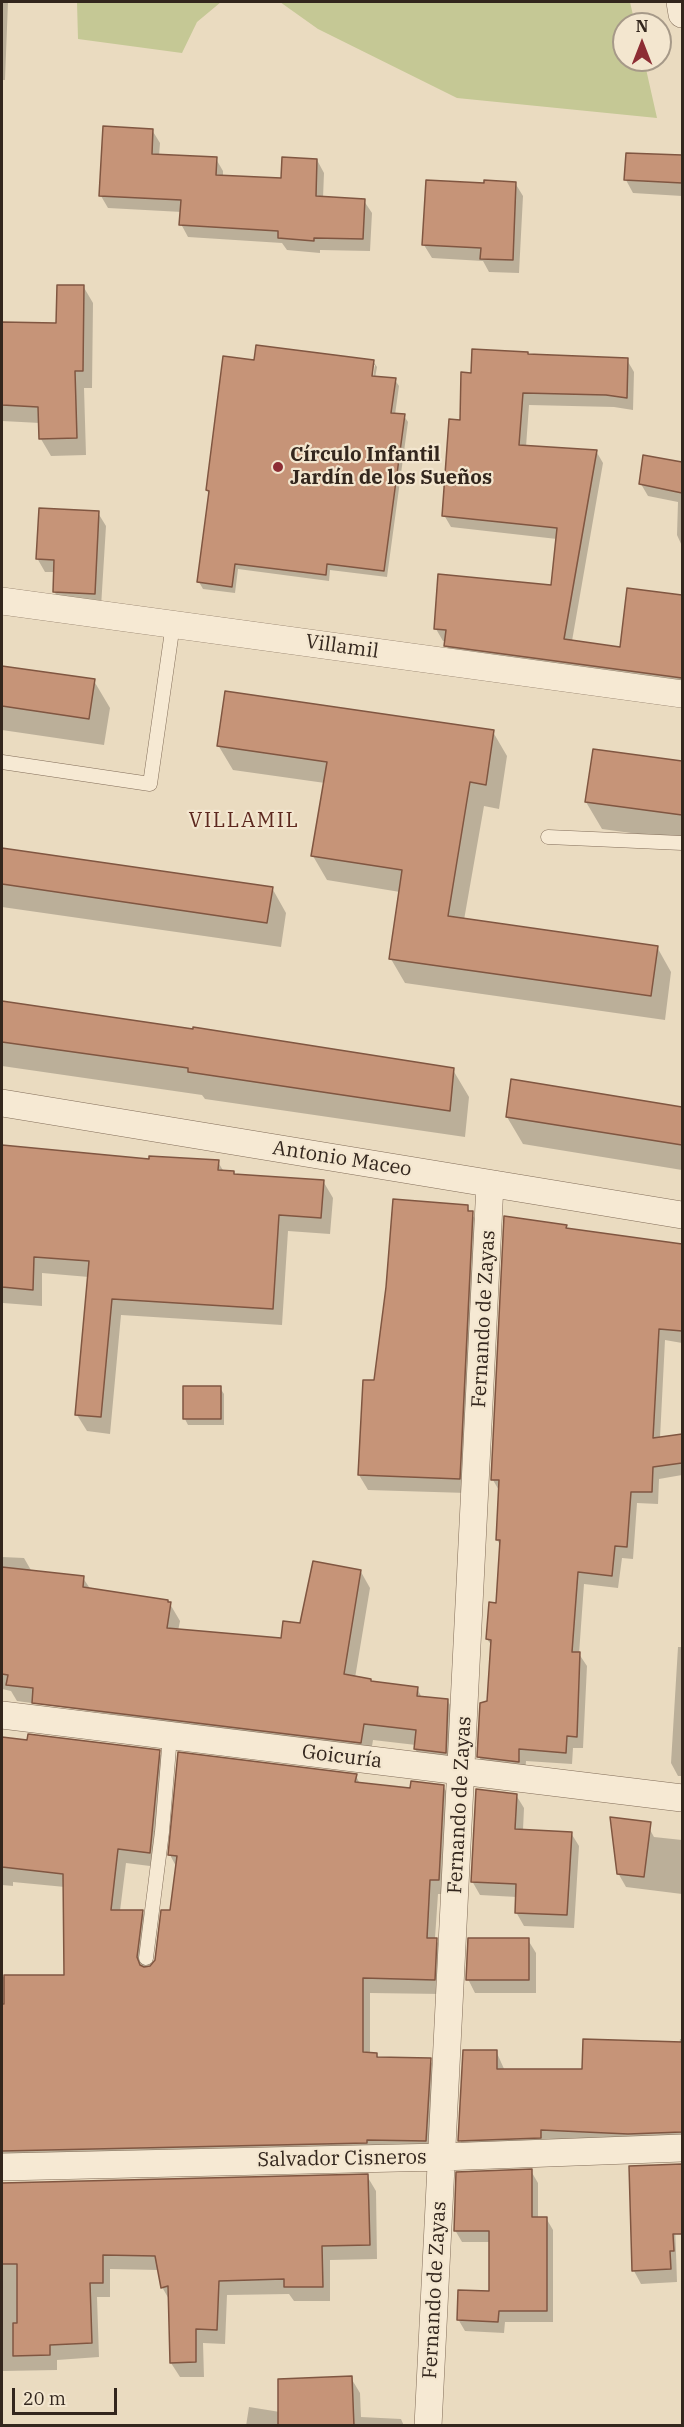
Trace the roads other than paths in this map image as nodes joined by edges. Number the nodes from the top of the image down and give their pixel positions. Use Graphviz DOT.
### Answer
graph roads {
  1 [pos="680,2"];
  2 [pos="682,14"];
  3 [pos="2,601"];
  4 [pos="173,624"];
  5 [pos="682,694"];
  6 [pos="2,762"];
  7 [pos="548,837"];
  8 [pos="682,843"];
  9 [pos="2,1103"];
  10 [pos="490,1184"];
  11 [pos="682,1215"];
  12 [pos="2,1715"];
  13 [pos="170,1736"];
  14 [pos="462,1772"];
  15 [pos="682,1798"];
  16 [pos="146,1958"];
  17 [pos="682,2148"];
  18 [pos="442,2157"];
  19 [pos="2,2167"];
  20 [pos="428,2426"];
  1 -- 2 [label="street"];
  3 -- 4 [label="street, Villamil"];
  4 -- 5 [label="street, Villamil"];
  4 -- 6 [label="lane"];
  7 -- 8 [label="lane"];
  9 -- 10 [label="street, Antonio Maceo"];
  10 -- 11 [label="street, Antonio Maceo"];
  10 -- 14 [label="street, Fernando de Zayas"];
  12 -- 13 [label="street, Goicuría"];
  13 -- 14 [label="street, Goicuría"];
  13 -- 16 [label="lane"];
  14 -- 15 [label="street, Goicuría"];
  14 -- 18 [label="street, Fernando de Zayas"];
  17 -- 18 [label="street, Salvador Cisneros"];
  18 -- 19 [label="street, Salvador Cisneros"];
  18 -- 20 [label="street, Fernando de Zayas"];
}
